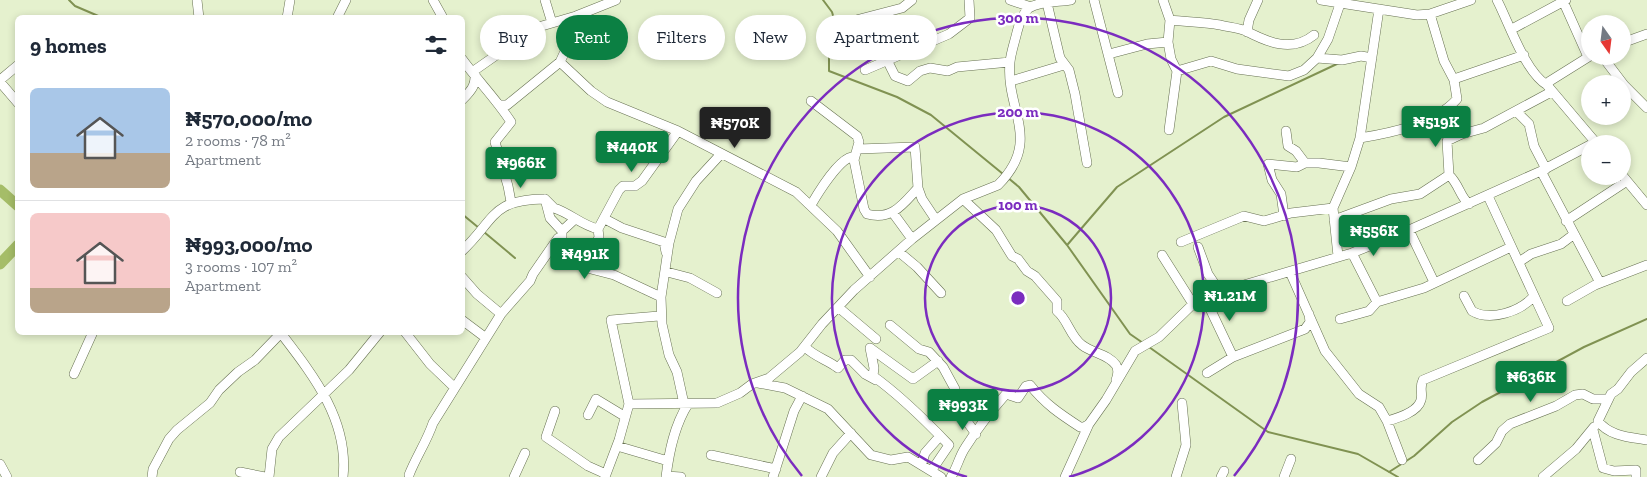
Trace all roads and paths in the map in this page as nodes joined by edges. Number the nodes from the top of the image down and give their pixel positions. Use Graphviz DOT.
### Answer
graph roads {
  1 [pos="197,0"];
  2 [pos="290,0"];
  3 [pos="346,0"];
  4 [pos="433,0"];
  5 [pos="545,0"];
  6 [pos="616,0"];
  7 [pos="912,0"];
  8 [pos="969,0"];
  9 [pos="1010,0"];
  10 [pos="1071,0"];
  11 [pos="1094,0"];
  12 [pos="1163,0"];
  13 [pos="1258,0"];
  14 [pos="1321,0"];
  15 [pos="1471,0"];
  16 [pos="1497,0"];
  17 [pos="1564,1"];
  18 [pos="1047,4"];
  19 [pos="1340,4"];
  20 [pos="1031,6"];
  21 [pos="1379,9"];
  22 [pos="1430,14"];
  23 [pos="199,15"];
  24 [pos="288,15"];
  25 [pos="338,15"];
  26 [pos="441,15"];
  27 [pos="578,15"];
  28 [pos="875,15"];
  29 [pos="1170,20"];
  30 [pos="556,22"];
  31 [pos="552,23"];
  32 [pos="1512,29"];
  33 [pos="1247,32"];
  34 [pos="1647,34"];
  35 [pos="1314,36"];
  36 [pos="937,38"];
  37 [pos="1581,38"];
  38 [pos="1631,40"];
  39 [pos="1168,42"];
  40 [pos="1109,54"];
  41 [pos="1524,55"];
  42 [pos="1317,58"];
  43 [pos="1372,58"];
  44 [pos="887,60"];
  45 [pos="1581,61"];
  46 [pos="560,62"];
  47 [pos="1010,62"];
  48 [pos="465,63"];
  49 [pos="1064,65"];
  50 [pos="1609,65"];
  51 [pos="15,68"];
  52 [pos="865,70"];
  53 [pos="1177,71"];
  54 [pos="477,80"];
  55 [pos="1454,80"];
  56 [pos="0,81"];
  57 [pos="1011,81"];
  58 [pos="1549,88"];
  59 [pos="1118,93"];
  60 [pos="465,97"];
  61 [pos="15,99"];
  62 [pos="812,101"];
  63 [pos="501,106"];
  64 [pos="1647,108"];
  65 [pos="1516,111"];
  66 [pos="1169,130"];
  67 [pos="678,131"];
  68 [pos="1286,131"];
  69 [pos="1586,135"];
  70 [pos="1360,138"];
  71 [pos="858,149"];
  72 [pos="1581,150"];
  73 [pos="720,154"];
  74 [pos="854,160"];
  75 [pos="1087,162"];
  76 [pos="1305,163"];
  77 [pos="1351,167"];
  78 [pos="1543,170"];
  79 [pos="1449,175"];
  80 [pos="1615,185"];
  81 [pos="1631,185"];
  82 [pos="918,188"];
  83 [pos="1488,196"];
  84 [pos="545,199"];
  85 [pos="963,199"];
  86 [pos="511,202"];
  87 [pos="1469,204"];
  88 [pos="811,205"];
  89 [pos="1647,205"];
  90 [pos="1333,208"];
  91 [pos="893,213"];
  92 [pos="1284,216"];
  93 [pos="575,219"];
  94 [pos="605,219"];
  95 [pos="936,220"];
  96 [pos="1334,220"];
  97 [pos="1566,221"];
  98 [pos="598,229"];
  99 [pos="1409,230"];
  100 [pos="562,231"];
  101 [pos="1573,235"];
  102 [pos="912,240"];
  103 [pos="1181,242"];
  104 [pos="1198,247"];
  105 [pos="1511,247"];
  106 [pos="465,248"];
  107 [pos="899,252"];
  108 [pos="1352,253"];
  109 [pos="1162,255"];
  110 [pos="1338,256"];
  111 [pos="668,257"];
  112 [pos="1519,262"];
  113 [pos="1647,265"];
  114 [pos="666,272"];
  115 [pos="1290,272"];
  116 [pos="870,277"];
  117 [pos="465,280"];
  118 [pos="1434,282"];
  119 [pos="1602,282"];
  120 [pos="1220,292"];
  121 [pos="717,293"];
  122 [pos="937,295"];
  123 [pos="1464,296"];
  124 [pos="1534,296"];
  125 [pos="661,297"];
  126 [pos="1205,298"];
  127 [pos="1567,301"];
  128 [pos="1377,302"];
  129 [pos="1193,304"];
  130 [pos="838,307"];
  131 [pos="501,314"];
  132 [pos="1310,314"];
  133 [pos="659,316"];
  134 [pos="1340,319"];
  135 [pos="465,322"];
  136 [pos="890,325"];
  137 [pos="92,335"];
  138 [pos="278,335"];
  139 [pos="281,335"];
  140 [pos="378,335"];
  141 [pos="406,335"];
  142 [pos="486,338"];
  143 [pos="876,339"];
  144 [pos="805,347"];
  145 [pos="1233,356"];
  146 [pos="1647,358"];
  147 [pos="938,361"];
  148 [pos="1207,373"];
  149 [pos="74,374"];
  150 [pos="879,381"];
  151 [pos="758,383"];
  152 [pos="1114,385"];
  153 [pos="455,388"];
  154 [pos="324,392"];
  155 [pos="802,396"];
  156 [pos="1608,399"];
  157 [pos="1182,403"];
  158 [pos="628,404"];
  159 [pos="686,404"];
  160 [pos="555,412"];
  161 [pos="588,415"];
  162 [pos="624,416"];
  163 [pos="1387,421"];
  164 [pos="1599,423"];
  165 [pos="1089,424"];
  166 [pos="1592,430"];
  167 [pos="851,433"];
  168 [pos="976,434"];
  169 [pos="940,436"];
  170 [pos="1647,440"];
  171 [pos="617,446"];
  172 [pos="525,453"];
  173 [pos="711,455"];
  174 [pos="1291,459"];
  175 [pos="1402,460"];
  176 [pos="1478,460"];
  177 [pos="668,461"];
  178 [pos="922,463"];
  179 [pos="0,464"];
  180 [pos="932,470"];
  181 [pos="240,472"];
  182 [pos="775,473"];
  183 [pos="409,475"];
  184 [pos="605,475"];
  185 [pos="666,476"];
  186 [pos="1546,476"];
  187 [pos="7,477"];
  188 [pos="152,477"];
  189 [pos="264,477"];
  190 [pos="269,477"];
  191 [pos="342,477"];
  192 [pos="514,477"];
  193 [pos="680,477"];
  194 [pos="821,477"];
  195 [pos="941,477"];
  196 [pos="951,477"];
  197 [pos="1064,477"];
  198 [pos="1176,477"];
  199 [pos="1284,477"];
  200 [pos="1636,477"];
  1 -- 23 [label="street"];
  2 -- 24 [label="street"];
  3 -- 25 [label="street"];
  4 -- 26 [label="street"];
  5 -- 31 [label="street"];
  6 -- 27 [label="street"];
  7 -- 28 [label="street"];
  8 -- 36 [label="street"];
  9 -- 20 [label="street"];
  10 -- 18 [label="street"];
  11 -- 40 [label="street"];
  12 -- 29 [label="street"];
  13 -- 33 [label="street"];
  14 -- 19 [label="street"];
  15 -- 22 [label="street"];
  16 -- 32 [label="street"];
  17 -- 32 [label="street"];
  17 -- 37 [label="street"];
  18 -- 20 [label="street"];
  18 -- 49 [label="street"];
  19 -- 21 [label="street"];
  19 -- 42 [label="street"];
  20 -- 47 [label="street"];
  21 -- 22 [label="street"];
  21 -- 43 [label="street"];
  22 -- 55 [label="street"];
  29 -- 33 [label="street"];
  29 -- 39 [label="street"];
  30 -- 31 [label="street"];
  31 -- 54 [label="street"];
  32 -- 41 [label="street"];
  33 -- 35 [label="street"];
  34 -- 38 [label="street"];
  39 -- 40 [label="street"];
  39 -- 53 [label="street"];
  40 -- 59 [label="street"];
  41 -- 55 [label="street"];
  41 -- 58 [label="street"];
  42 -- 43 [label="street"];
  42 -- 53 [label="street"];
  43 -- 70 [label="street"];
  44 -- 47 [label="street"];
  44 -- 52 [label="street"];
  45 -- 58 [label="street"];
  46 -- 63 [label="street"];
  46 -- 67 [label="street"];
  47 -- 57 [label="street"];
  48 -- 54 [label="street"];
  49 -- 57 [label="street"];
  49 -- 75 [label="street"];
  50 -- 64 [label="street"];
  51 -- 56 [label="street"];
  53 -- 66 [label="street"];
  54 -- 60 [label="street"];
  54 -- 63 [label="street"];
  55 -- 70 [label="street"];
  56 -- 61 [label="street"];
  57 -- 85 [label="street"];
  58 -- 65 [label="street"];
  58 -- 69 [label="street"];
  62 -- 71 [label="street"];
  63 -- 86 [label="street"];
  65 -- 78 [label="street"];
  65 -- 79 [label="street"];
  67 -- 73 [label="street"];
  67 -- 94 [label="street"];
  68 -- 76 [label="street"];
  70 -- 77 [label="street"];
  71 -- 74 [label="street"];
  71 -- 82 [label="street"];
  72 -- 78 [label="street"];
  73 -- 88 [label="street"];
  73 -- 111 [label="street"];
  74 -- 88 [label="street"];
  74 -- 91 [label="street"];
  76 -- 77 [label="street"];
  76 -- 92 [label="street"];
  77 -- 90 [label="street"];
  78 -- 83 [label="street"];
  78 -- 97 [label="street"];
  79 -- 87 [label="street"];
  79 -- 96 [label="street"];
  80 -- 97 [label="street"];
  81 -- 89 [label="street"];
  82 -- 91 [label="street"];
  82 -- 95 [label="street"];
  83 -- 87 [label="street"];
  83 -- 105 [label="street"];
  84 -- 86 [label="street"];
  84 -- 93 [label="street"];
  84 -- 100 [label="street"];
  85 -- 95 [label="street"];
  85 -- 152 [label="street"];
  86 -- 106 [label="street"];
  87 -- 99 [label="street"];
  88 -- 116 [label="street"];
  90 -- 92 [label="street"];
  90 -- 96 [label="street"];
  91 -- 102 [label="street"];
  92 -- 103 [label="street"];
  93 -- 98 [label="street"];
  93 -- 100 [label="street"];
  94 -- 98 [label="street"];
  94 -- 111 [label="street"];
  95 -- 102 [label="street"];
  96 -- 110 [label="street"];
  97 -- 101 [label="street"];
  98 -- 125 [label="street"];
  99 -- 108 [label="street"];
  99 -- 118 [label="street"];
  100 -- 131 [label="street"];
  101 -- 112 [label="street"];
  101 -- 119 [label="street"];
  102 -- 107 [label="street"];
  104 -- 120 [label="street"];
  105 -- 112 [label="street"];
  105 -- 118 [label="street"];
  107 -- 116 [label="street"];
  107 -- 122 [label="street"];
  108 -- 110 [label="street"];
  108 -- 128 [label="street"];
  109 -- 129 [label="street"];
  110 -- 115 [label="street"];
  111 -- 114 [label="street"];
  112 -- 124 [label="street"];
  113 -- 119 [label="street"];
  114 -- 121 [label="street"];
  114 -- 125 [label="street"];
  115 -- 120 [label="street"];
  115 -- 132 [label="street"];
  116 -- 130 [label="street"];
  117 -- 131 [label="street"];
  118 -- 128 [label="street"];
  119 -- 127 [label="street"];
  120 -- 126 [label="street"];
  123 -- 124 [label="street"];
  124 -- 163 [label="street"];
  125 -- 159 [label="street"];
  126 -- 129 [label="street"];
  126 -- 145 [label="street"];
  128 -- 134 [label="street"];
  129 -- 152 [label="street"];
  130 -- 143 [label="street"];
  130 -- 144 [label="street"];
  131 -- 142 [label="street"];
  132 -- 145 [label="street"];
  132 -- 163 [label="street"];
  133 -- 158 [label="street"];
  135 -- 142 [label="street"];
  136 -- 147 [label="street"];
  137 -- 149 [label="street"];
  138 -- 188 [label="street"];
  139 -- 154 [label="street"];
  140 -- 154 [label="street"];
  141 -- 153 [label="street"];
  142 -- 153 [label="street"];
  144 -- 150 [label="street"];
  144 -- 151 [label="street"];
  145 -- 148 [label="street"];
  146 -- 156 [label="street"];
  147 -- 150 [label="street"];
  147 -- 168 [label="street"];
  150 -- 169 [label="street"];
  151 -- 155 [label="street"];
  151 -- 159 [label="street"];
  152 -- 165 [label="street"];
  153 -- 183 [label="street"];
  154 -- 190 [label="street"];
  154 -- 191 [label="street"];
  155 -- 167 [label="street"];
  155 -- 182 [label="street"];
  156 -- 164 [label="street"];
  156 -- 176 [label="street"];
  157 -- 198 [label="street"];
  158 -- 159 [label="street"];
  158 -- 162 [label="street"];
  159 -- 177 [label="street"];
  160 -- 184 [label="street"];
  161 -- 162 [label="street"];
  162 -- 171 [label="street"];
  163 -- 175 [label="street"];
  164 -- 166 [label="street"];
  164 -- 170 [label="street"];
  165 -- 168 [label="street"];
  165 -- 197 [label="street"];
  166 -- 186 [label="street"];
  166 -- 200 [label="street"];
  167 -- 178 [label="street"];
  167 -- 194 [label="street"];
  168 -- 196 [label="street"];
  169 -- 178 [label="street"];
  169 -- 180 [label="street"];
  171 -- 177 [label="street"];
  171 -- 184 [label="street"];
  172 -- 192 [label="street"];
  173 -- 182 [label="street"];
  174 -- 199 [label="street"];
  177 -- 185 [label="street"];
  178 -- 180 [label="street"];
  179 -- 187 [label="street"];
  180 -- 195 [label="street"];
  181 -- 189 [label="street"];
  185 -- 193 [label="street"];
}
